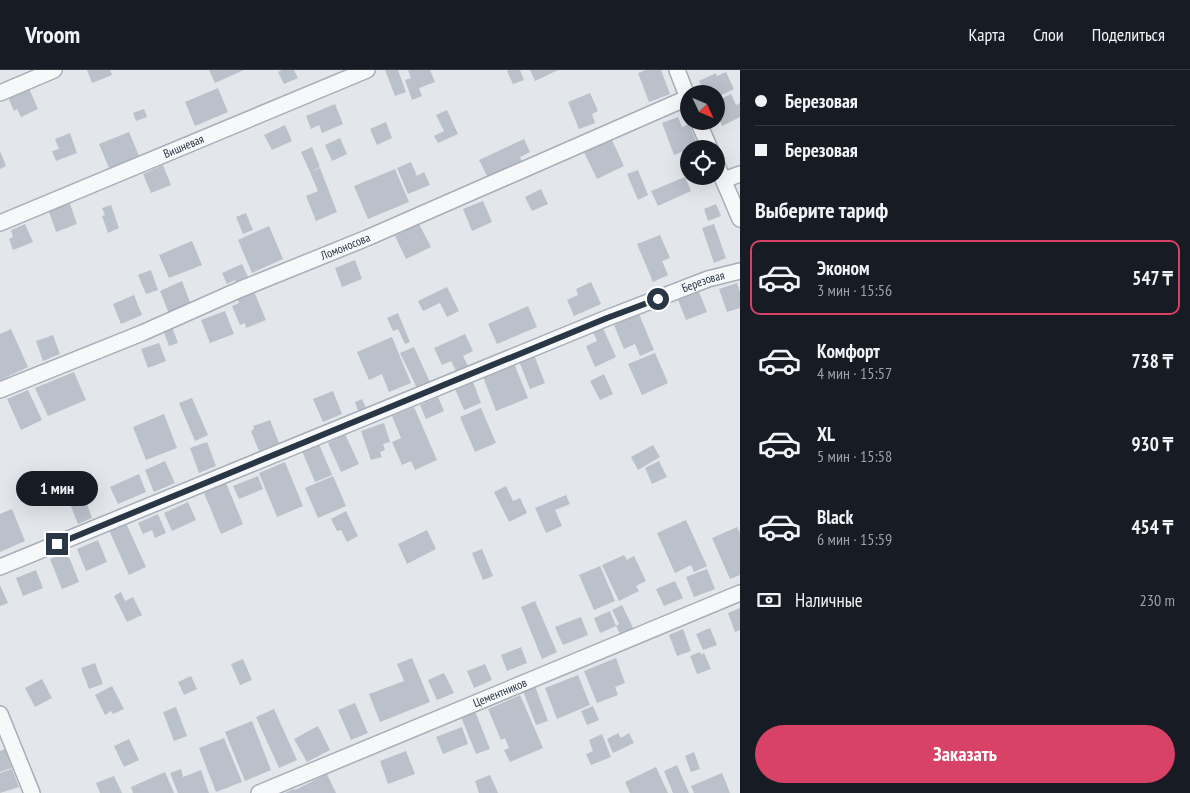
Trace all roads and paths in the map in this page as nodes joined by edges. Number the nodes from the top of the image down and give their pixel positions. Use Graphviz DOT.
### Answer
graph roads {
  1 [pos="54,70"];
  2 [pos="367,70"];
  3 [pos="677,70"];
  4 [pos="682,85"];
  5 [pos="0,93"];
  6 [pos="680,103"];
  7 [pos="740,174"];
  8 [pos="725,180"];
  9 [pos="725,182"];
  10 [pos="740,219"];
  11 [pos="0,223"];
  12 [pos="740,271"];
  13 [pos="0,390"];
  14 [pos="0,567"];
  15 [pos="740,593"];
  16 [pos="0,714"];
  17 [pos="32,793"];
  18 [pos="259,793"];
  1 -- 5 [label="street"];
  2 -- 11 [label="street, Вишневая"];
  3 -- 4 [label="street"];
  6 -- 13 [label="street, Ломоносова"];
  7 -- 8 [label="street"];
  9 -- 10 [label="street"];
  12 -- 14 [label="street, Березовая"];
  15 -- 18 [label="street, Цементников"];
  16 -- 17 [label="street"];
}
